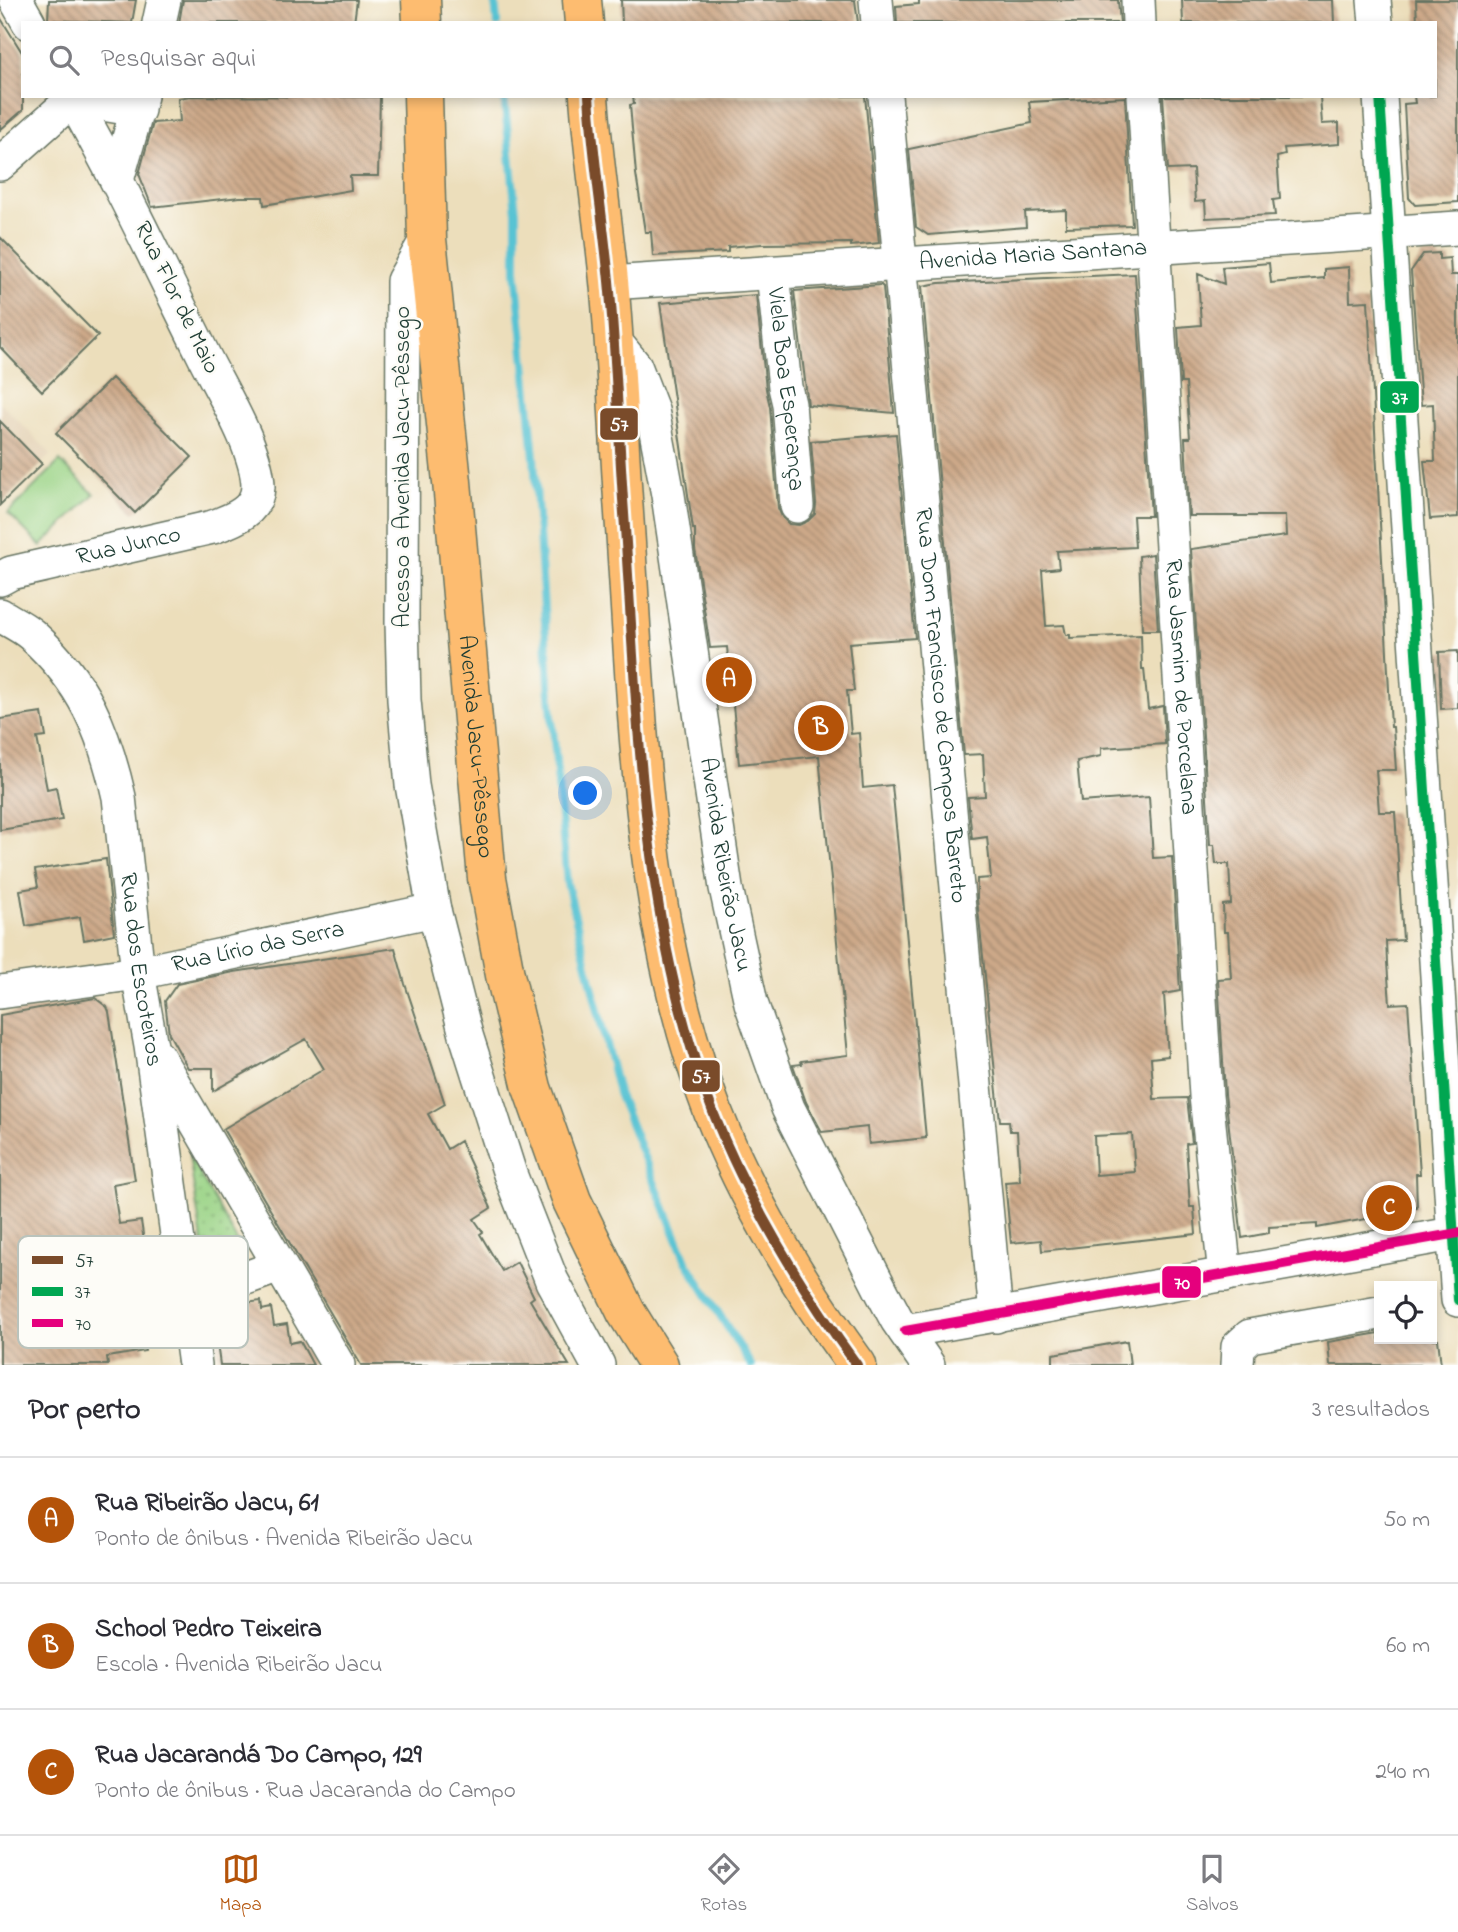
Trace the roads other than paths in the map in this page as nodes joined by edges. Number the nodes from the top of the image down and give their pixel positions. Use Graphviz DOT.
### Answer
graph roads {
  1 [pos="16,0"];
  2 [pos="164,0"];
  3 [pos="421,0"];
  4 [pos="582,0"];
  5 [pos="876,0"];
  6 [pos="1138,0"];
  7 [pos="1374,0"];
  8 [pos="28,21"];
  9 [pos="159,21"];
  10 [pos="422,21"];
  11 [pos="584,21"];
  12 [pos="878,21"];
  13 [pos="1139,21"];
  14 [pos="1376,21"];
  15 [pos="72,98"];
  16 [pos="424,98"];
  17 [pos="589,98"];
  18 [pos="885,98"];
  19 [pos="1144,98"];
  20 [pos="1380,98"];
  21 [pos="140,103"];
  22 [pos="0,164"];
  23 [pos="117,180"];
  24 [pos="1458,228"];
  25 [pos="1388,233"];
  26 [pos="427,239"];
  27 [pos="1154,248"];
  28 [pos="901,264"];
  29 [pos="773,273"];
  30 [pos="609,283"];
  31 [pos="612,338"];
  32 [pos="254,504"];
  33 [pos="797,506"];
  34 [pos="0,579"];
  35 [pos="0,615"];
  36 [pos="433,910"];
  37 [pos="138,973"];
  38 [pos="0,992"];
  39 [pos="151,1046"];
  40 [pos="1456,1234"];
  41 [pos="177,1236"];
  42 [pos="279,1266"];
  43 [pos="1225,1275"];
  44 [pos="248,1277"];
  45 [pos="1458,1300"];
  46 [pos="1437,1303"];
  47 [pos="1374,1315"];
  48 [pos="996,1316"];
  49 [pos="905,1331"];
  50 [pos="1238,1356"];
  51 [pos="338,1365"];
  52 [pos="598,1365"];
  53 [pos="659,1365"];
  54 [pos="857,1365"];
  55 [pos="928,1365"];
  1 -- 8 [label="street"];
  2 -- 9 [label="street"];
  3 -- 10 [label="highway"];
  4 -- 11 [label="highway"];
  5 -- 12 [label="street"];
  6 -- 13 [label="street"];
  7 -- 14 [label="street"];
  15 -- 21 [label="street"];
  15 -- 22 [label="street"];
  15 -- 23 [label="street, Rua Flor de Maio"];
  16 -- 26 [label="highway, Avenida Jacu-Pêssego"];
  17 -- 30 [label="highway"];
  18 -- 28 [label="street, Rua Dom Francisco de Campos Barreto"];
  19 -- 27 [label="street, Rua Jasmim de Porcelana"];
  20 -- 25 [label="street"];
  21 -- 23 [label="street"];
  23 -- 32 [label="street, Rua Flor de Maio"];
  24 -- 25 [label="street, Avenida Maria Santana"];
  25 -- 27 [label="street, Avenida Maria Santana"];
  25 -- 40 [label="street"];
  26 -- 36 [label="street, Acesso a Avenida Jacu-Pêssego"];
  26 -- 53 [label="highway, Avenida Jacu-Pêssego"];
  27 -- 28 [label="street, Avenida Maria Santana"];
  27 -- 43 [label="street, Rua Jasmim de Porcelana"];
  28 -- 29 [label="street, Avenida Maria Santana"];
  28 -- 48 [label="street, Rua Dom Francisco de Campos Barreto"];
  29 -- 30 [label="street, Avenida Maria Santana"];
  29 -- 33 [label="street, Viela Boa Esperança"];
  30 -- 31 [label="highway"];
  31 -- 49 [label="street, Avenida Ribeirão Jacu"];
  31 -- 54 [label="highway"];
  32 -- 34 [label="street, Rua Junco"];
  35 -- 37 [label="street, Rua dos Escoteiros"];
  36 -- 37 [label="street, Rua Lírio da Serra"];
  36 -- 52 [label="street"];
  37 -- 38 [label="street, Rua Lírio da Serra"];
  37 -- 39 [label="street, Rua dos Escoteiros"];
  39 -- 41 [label="street, Rua dos Escoteiros"];
  39 -- 42 [label="street"];
  40 -- 43 [label="street"];
  40 -- 45 [label="street"];
  42 -- 44 [label="street"];
  42 -- 51 [label="street"];
  43 -- 48 [label="street"];
  45 -- 46 [label="street"];
  47 -- 50 [label="street"];
  48 -- 49 [label="street"];
  49 -- 55 [label="street, Avenida Ribeirão Jacu"];
}
